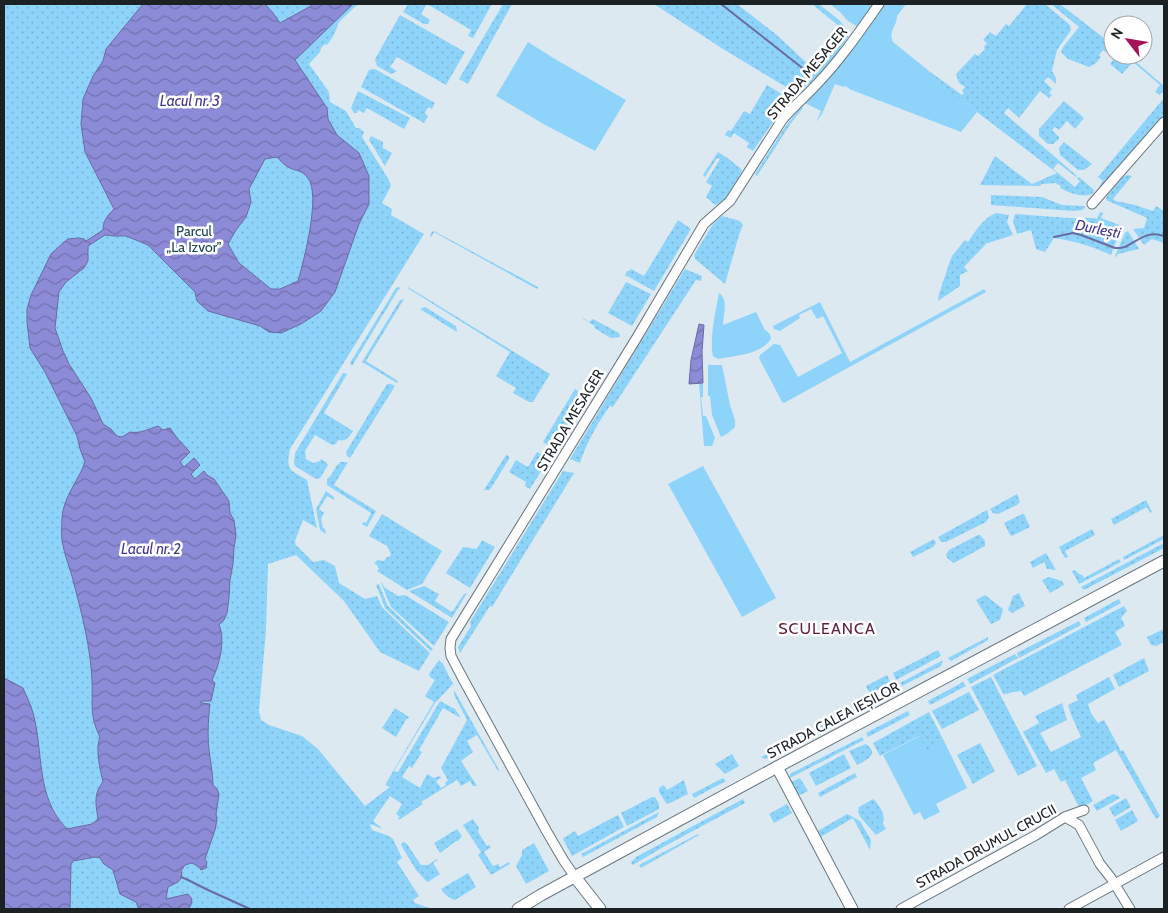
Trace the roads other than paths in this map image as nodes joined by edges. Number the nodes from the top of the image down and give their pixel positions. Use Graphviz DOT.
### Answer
graph roads {
  1 [pos="879,4"];
  2 [pos="1164,122"];
  3 [pos="1092,204"];
  4 [pos="1164,561"];
  5 [pos="777,767"];
  6 [pos="1084,810"];
  7 [pos="1065,817"];
  8 [pos="1164,857"];
  9 [pos="575,877"];
  10 [pos="1114,884"];
  11 [pos="518,909"];
  12 [pos="600,909"];
  13 [pos="852,909"];
  14 [pos="901,909"];
  15 [pos="1069,909"];
  16 [pos="1130,909"];
  1 -- 9 [label="street, STRADA MESAGER"];
  2 -- 3 [label="street"];
  4 -- 5 [label="main road, STRADA CALEA IEȘILOR"];
  5 -- 9 [label="main road, STRADA CALEA IEȘILOR"];
  5 -- 13 [label="main road"];
  6 -- 7 [label="street, STRADA DRUMUL CRUCII"];
  7 -- 10 [label="street"];
  7 -- 14 [label="street, STRADA DRUMUL CRUCII"];
  8 -- 10 [label="street"];
  9 -- 11 [label="main road, STRADA CALEA IEȘILOR"];
  9 -- 12 [label="main road"];
  10 -- 15 [label="street"];
  10 -- 16 [label="street"];
}
